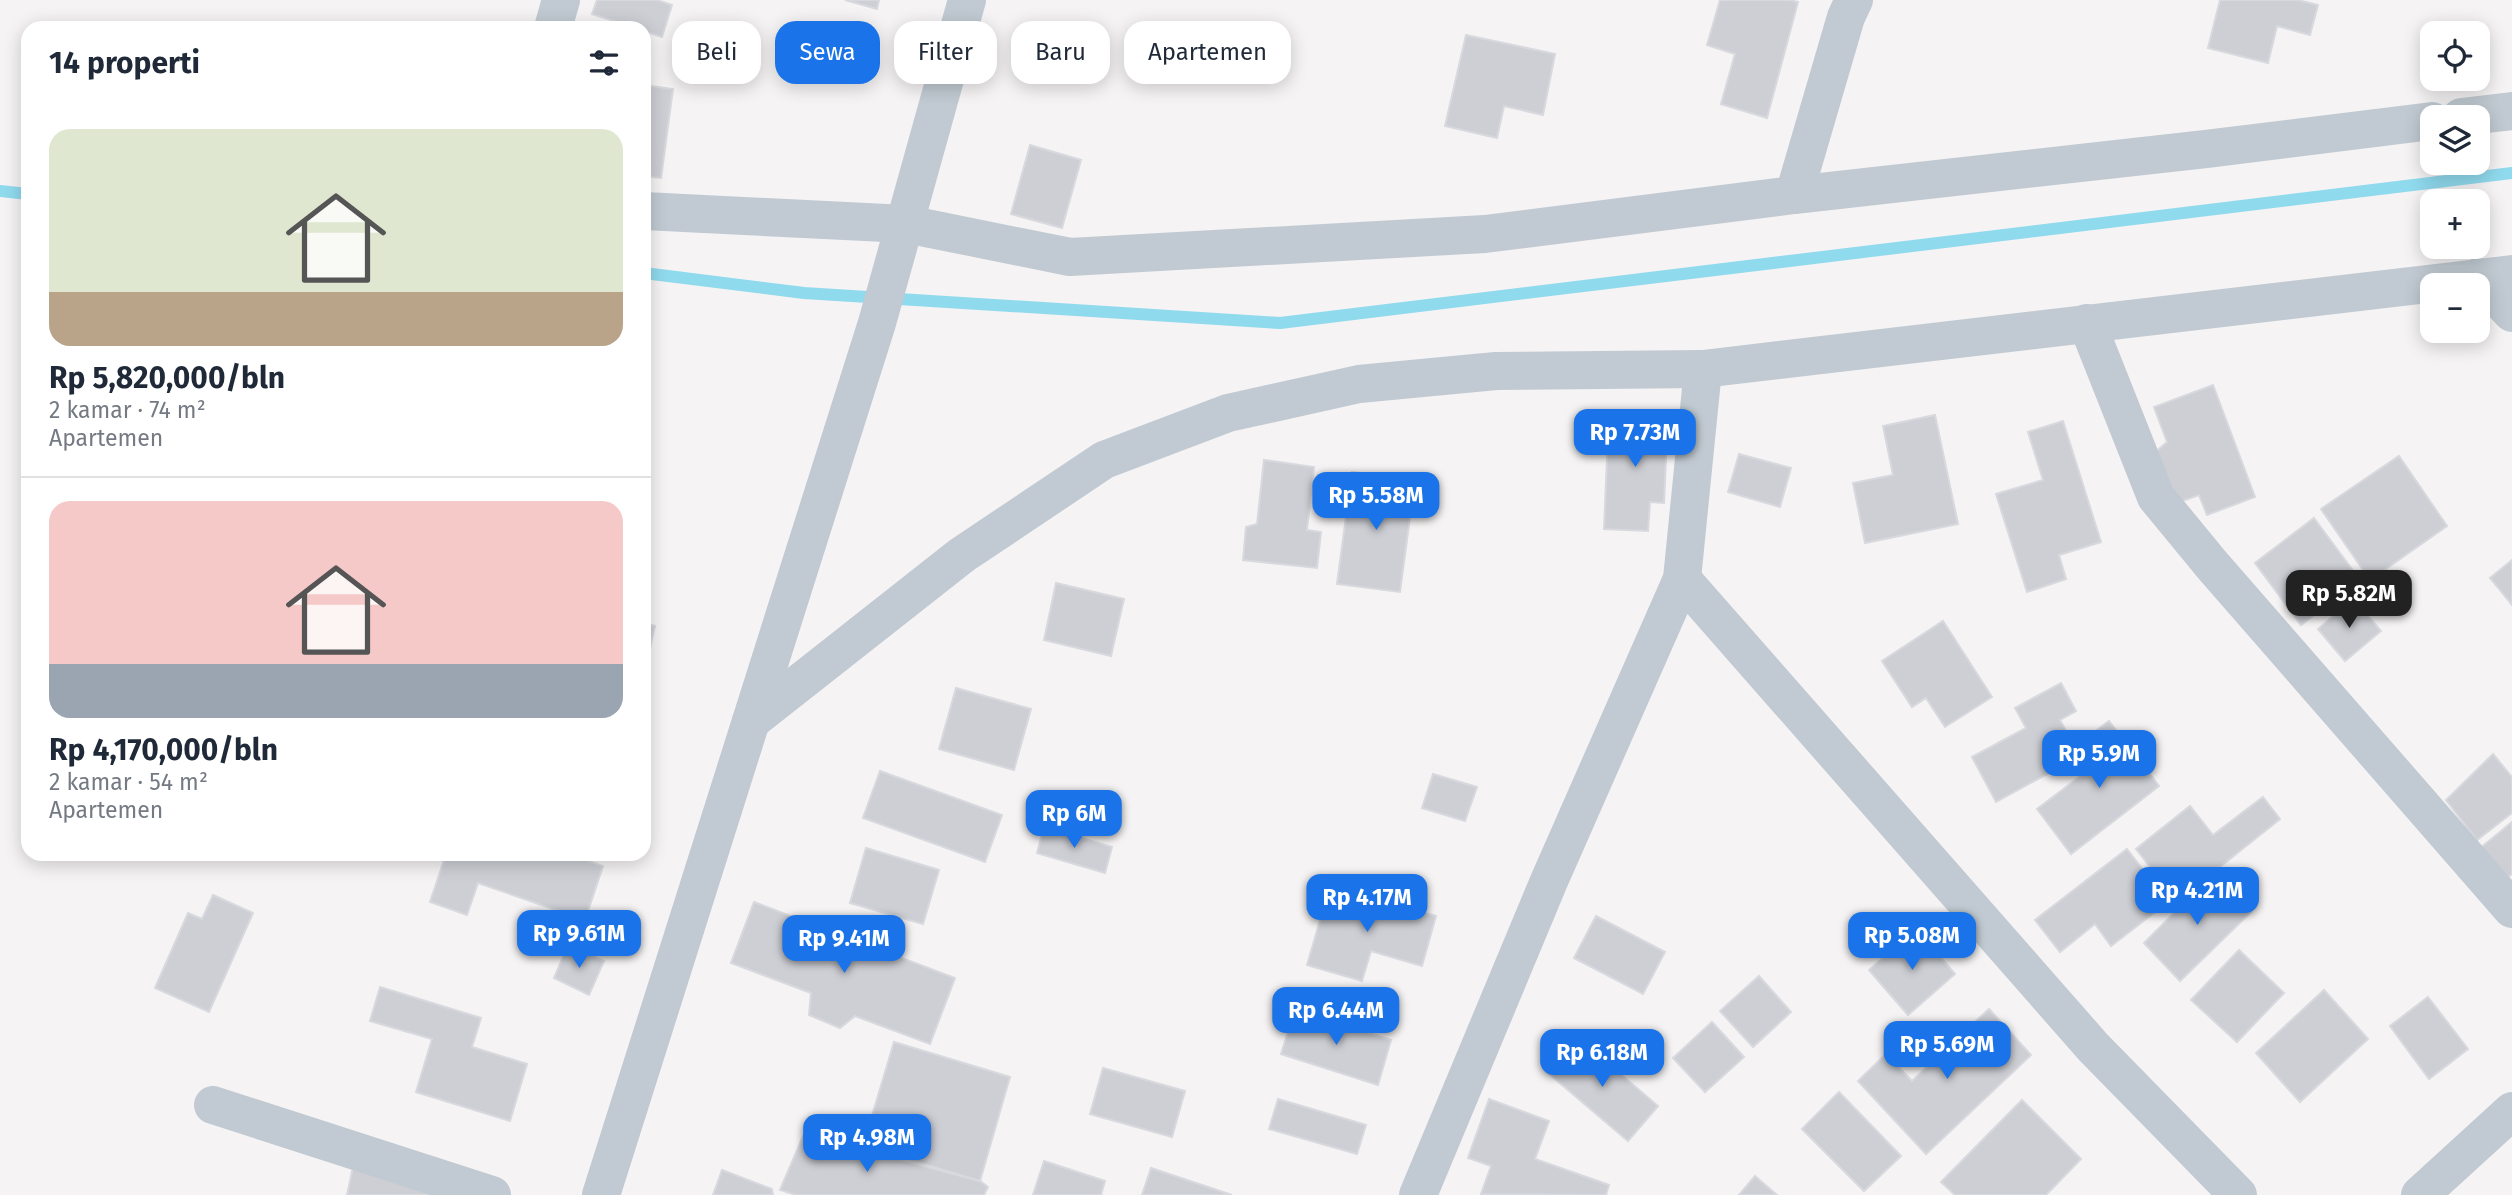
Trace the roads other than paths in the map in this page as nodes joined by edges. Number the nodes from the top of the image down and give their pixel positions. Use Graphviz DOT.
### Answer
graph roads {
  1 [pos="561,0"];
  2 [pos="967,0"];
  3 [pos="1854,0"];
  4 [pos="555,21"];
  5 [pos="2512,111"];
  6 [pos="2490,114"];
  7 [pos="2420,122"];
  8 [pos="1794,195"];
  9 [pos="651,212"];
  10 [pos="901,240"];
  11 [pos="2495,275"];
  12 [pos="2512,313"];
  13 [pos="2087,323"];
  14 [pos="1703,369"];
  15 [pos="1682,579"];
  16 [pos="751,721"];
  17 [pos="2512,909"];
  18 [pos="213,1105"];
  19 [pos="2512,1111"];
  20 [pos="492,1195"];
  21 [pos="601,1195"];
  22 [pos="1418,1195"];
  23 [pos="2238,1195"];
  24 [pos="2420,1195"];
  1 -- 4 [label="street"];
  2 -- 10 [label="street"];
  3 -- 8 [label="street"];
  5 -- 6 [label="street"];
  7 -- 8 [label="street"];
  8 -- 10 [label="street"];
  9 -- 10 [label="street"];
  10 -- 16 [label="street"];
  11 -- 12 [label="street"];
  11 -- 13 [label="street"];
  13 -- 14 [label="street"];
  13 -- 17 [label="street"];
  14 -- 15 [label="street"];
  14 -- 16 [label="street"];
  15 -- 22 [label="street"];
  15 -- 23 [label="street"];
  16 -- 21 [label="street"];
  18 -- 20 [label="street"];
  19 -- 24 [label="street"];
}
